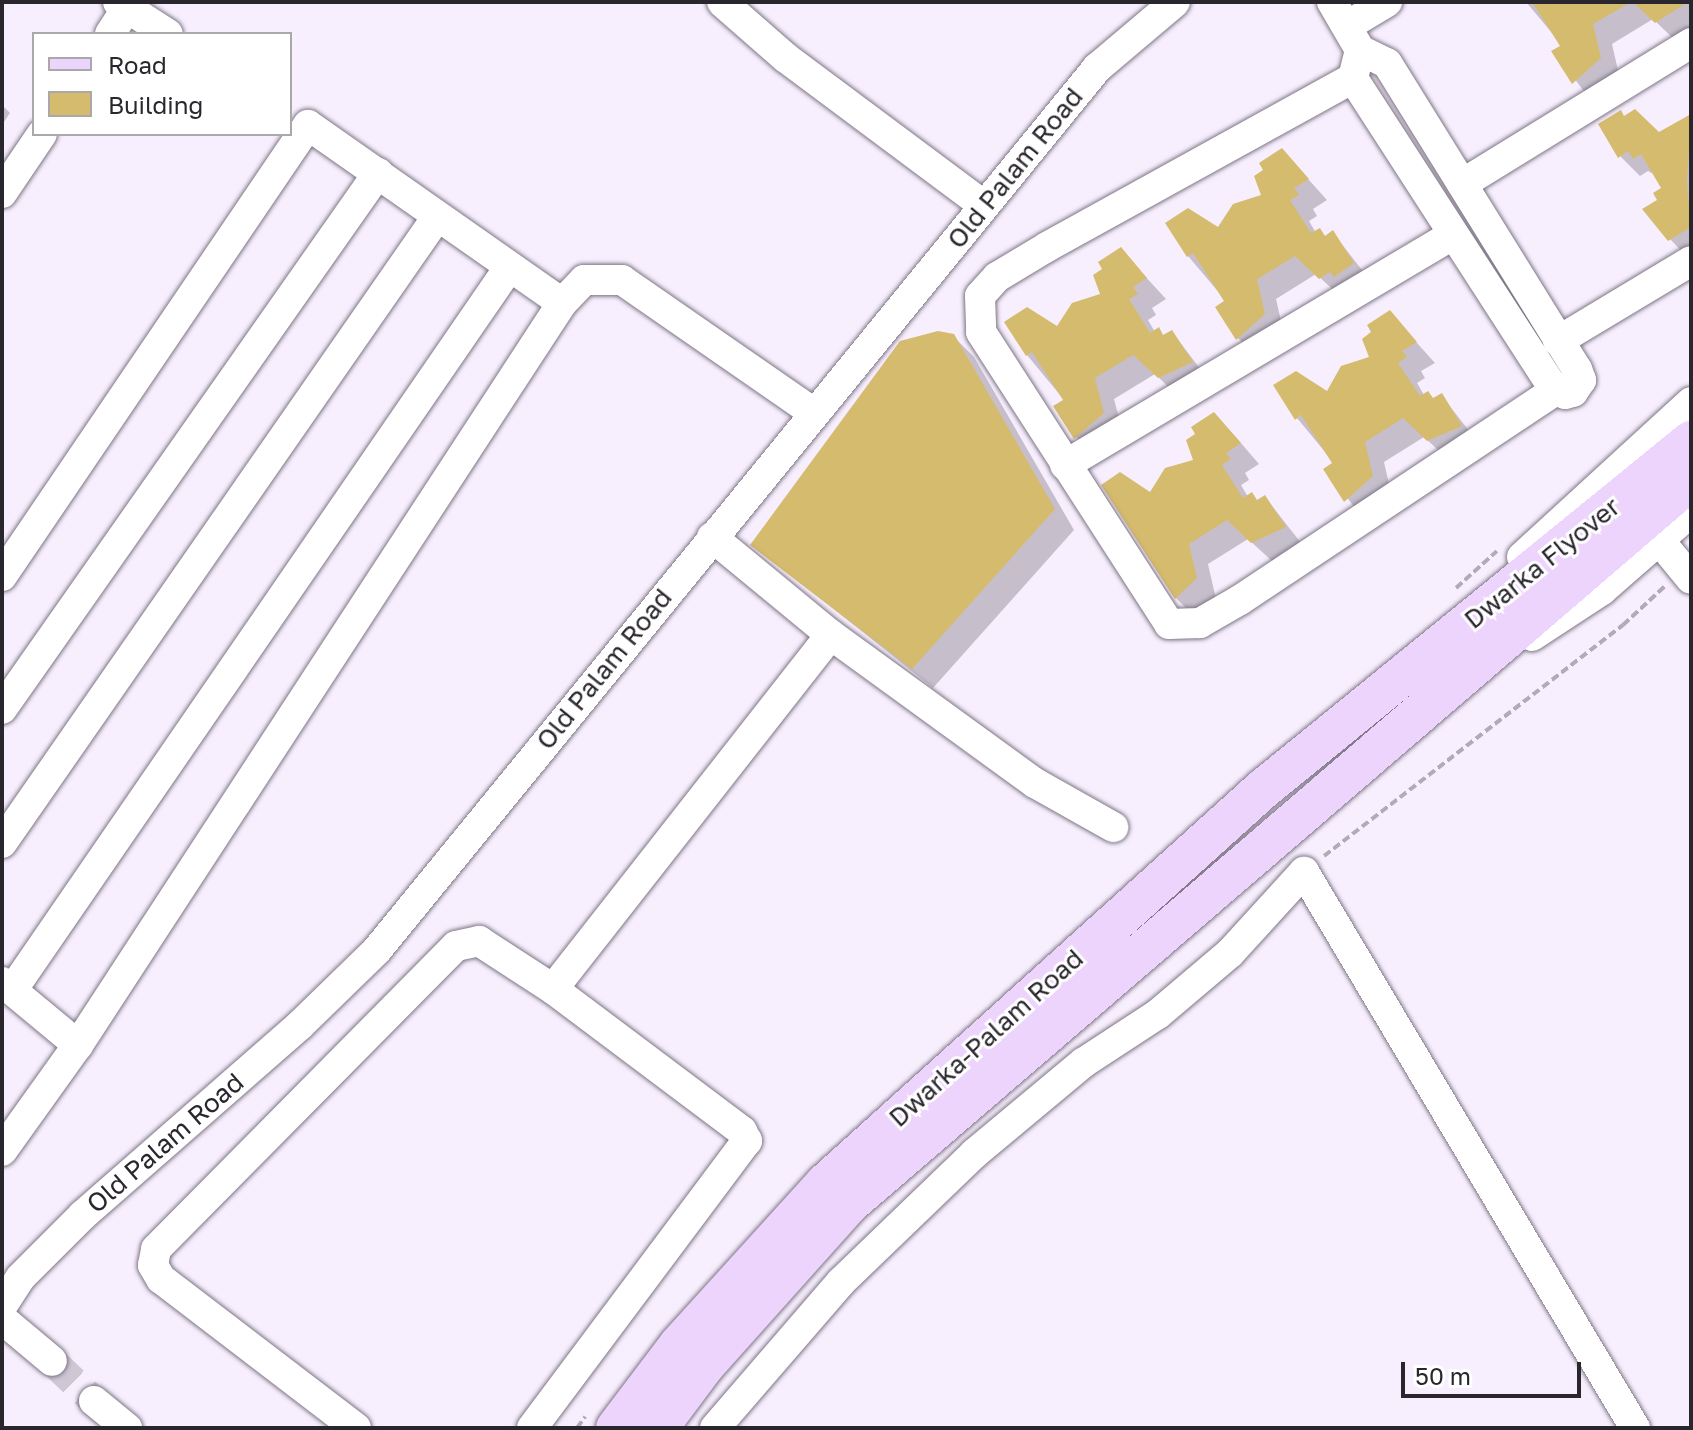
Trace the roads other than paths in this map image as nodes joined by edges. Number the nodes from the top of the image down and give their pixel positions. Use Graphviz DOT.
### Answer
graph roads {
  1 [pos="722,2"];
  2 [pos="743,2"];
  3 [pos="1175,2"];
  4 [pos="1387,2"];
  5 [pos="122,5"];
  6 [pos="111,32"];
  7 [pos="165,32"];
  8 [pos="1348,39"];
  9 [pos="1691,43"];
  10 [pos="299,119"];
  11 [pos="41,136"];
  12 [pos="288,136"];
  13 [pos="378,173"];
  14 [pos="1462,184"];
  15 [pos="2,193"];
  16 [pos="988,199"];
  17 [pos="437,217"];
  18 [pos="1453,235"];
  19 [pos="1691,261"];
  20 [pos="508,269"];
  21 [pos="562,303"];
  22 [pos="1558,341"];
  23 [pos="1557,389"];
  24 [pos="1691,402"];
  25 [pos="814,413"];
  26 [pos="1691,441"];
  27 [pos="1065,465"];
  28 [pos="1691,480"];
  29 [pos="1691,512"];
  30 [pos="712,537"];
  31 [pos="1659,540"];
  32 [pos="2,576"];
  33 [pos="1691,579"];
  34 [pos="1499,620"];
  35 [pos="831,635"];
  36 [pos="1407,696"];
  37 [pos="2,709"];
  38 [pos="1113,827"];
  39 [pos="2,843"];
  40 [pos="8,985"];
  41 [pos="553,989"];
  42 [pos="78,1045"];
  43 [pos="2,1151"];
  44 [pos="2,1306"];
  45 [pos="2,1319"];
  46 [pos="52,1361"];
  47 [pos="94,1401"];
  48 [pos="127,1428"];
  49 [pos="356,1428"];
  50 [pos="532,1428"];
  51 [pos="616,1428"];
  52 [pos="658,1428"];
  53 [pos="715,1428"];
  54 [pos="1635,1428"];
  1 -- 16 [label="street"];
  2 -- 16 [label="street"];
  3 -- 16 [label="street, Old Palam Road"];
  4 -- 8 [label="street"];
  5 -- 6 [label="street"];
  5 -- 7 [label="street"];
  8 -- 14 [label="street"];
  8 -- 18 [label="street"];
  8 -- 27 [label="street"];
  9 -- 14 [label="street"];
  10 -- 13 [label="street"];
  11 -- 15 [label="street"];
  12 -- 32 [label="street"];
  13 -- 17 [label="street"];
  13 -- 37 [label="street"];
  14 -- 22 [label="street"];
  16 -- 25 [label="street, Old Palam Road"];
  17 -- 20 [label="street"];
  17 -- 39 [label="street"];
  18 -- 23 [label="street"];
  18 -- 27 [label="street"];
  19 -- 22 [label="street"];
  20 -- 21 [label="street"];
  20 -- 40 [label="street"];
  21 -- 25 [label="street"];
  21 -- 42 [label="street"];
  22 -- 23 [label="street"];
  23 -- 27 [label="street"];
  24 -- 36 [label="street"];
  25 -- 30 [label="street, Old Palam Road"];
  26 -- 34 [label="main road, Dwarka Flyover"];
  28 -- 34 [label="main road, Dwarka Flyover"];
  29 -- 31 [label="street"];
  30 -- 35 [label="street"];
  30 -- 44 [label="street, Old Palam Road"];
  31 -- 33 [label="street"];
  31 -- 36 [label="street"];
  34 -- 36 [label="main road, Dwarka Flyover"];
  35 -- 38 [label="street"];
  35 -- 41 [label="street"];
  36 -- 51 [label="main road, Dwarka-Palam Road"];
  36 -- 52 [label="main road, Dwarka-Palam Road"];
  40 -- 42 [label="street"];
  41 -- 49 [label="street"];
  41 -- 50 [label="street"];
  42 -- 43 [label="street"];
  45 -- 46 [label="street"];
  47 -- 48 [label="street"];
  53 -- 54 [label="street"];
}
